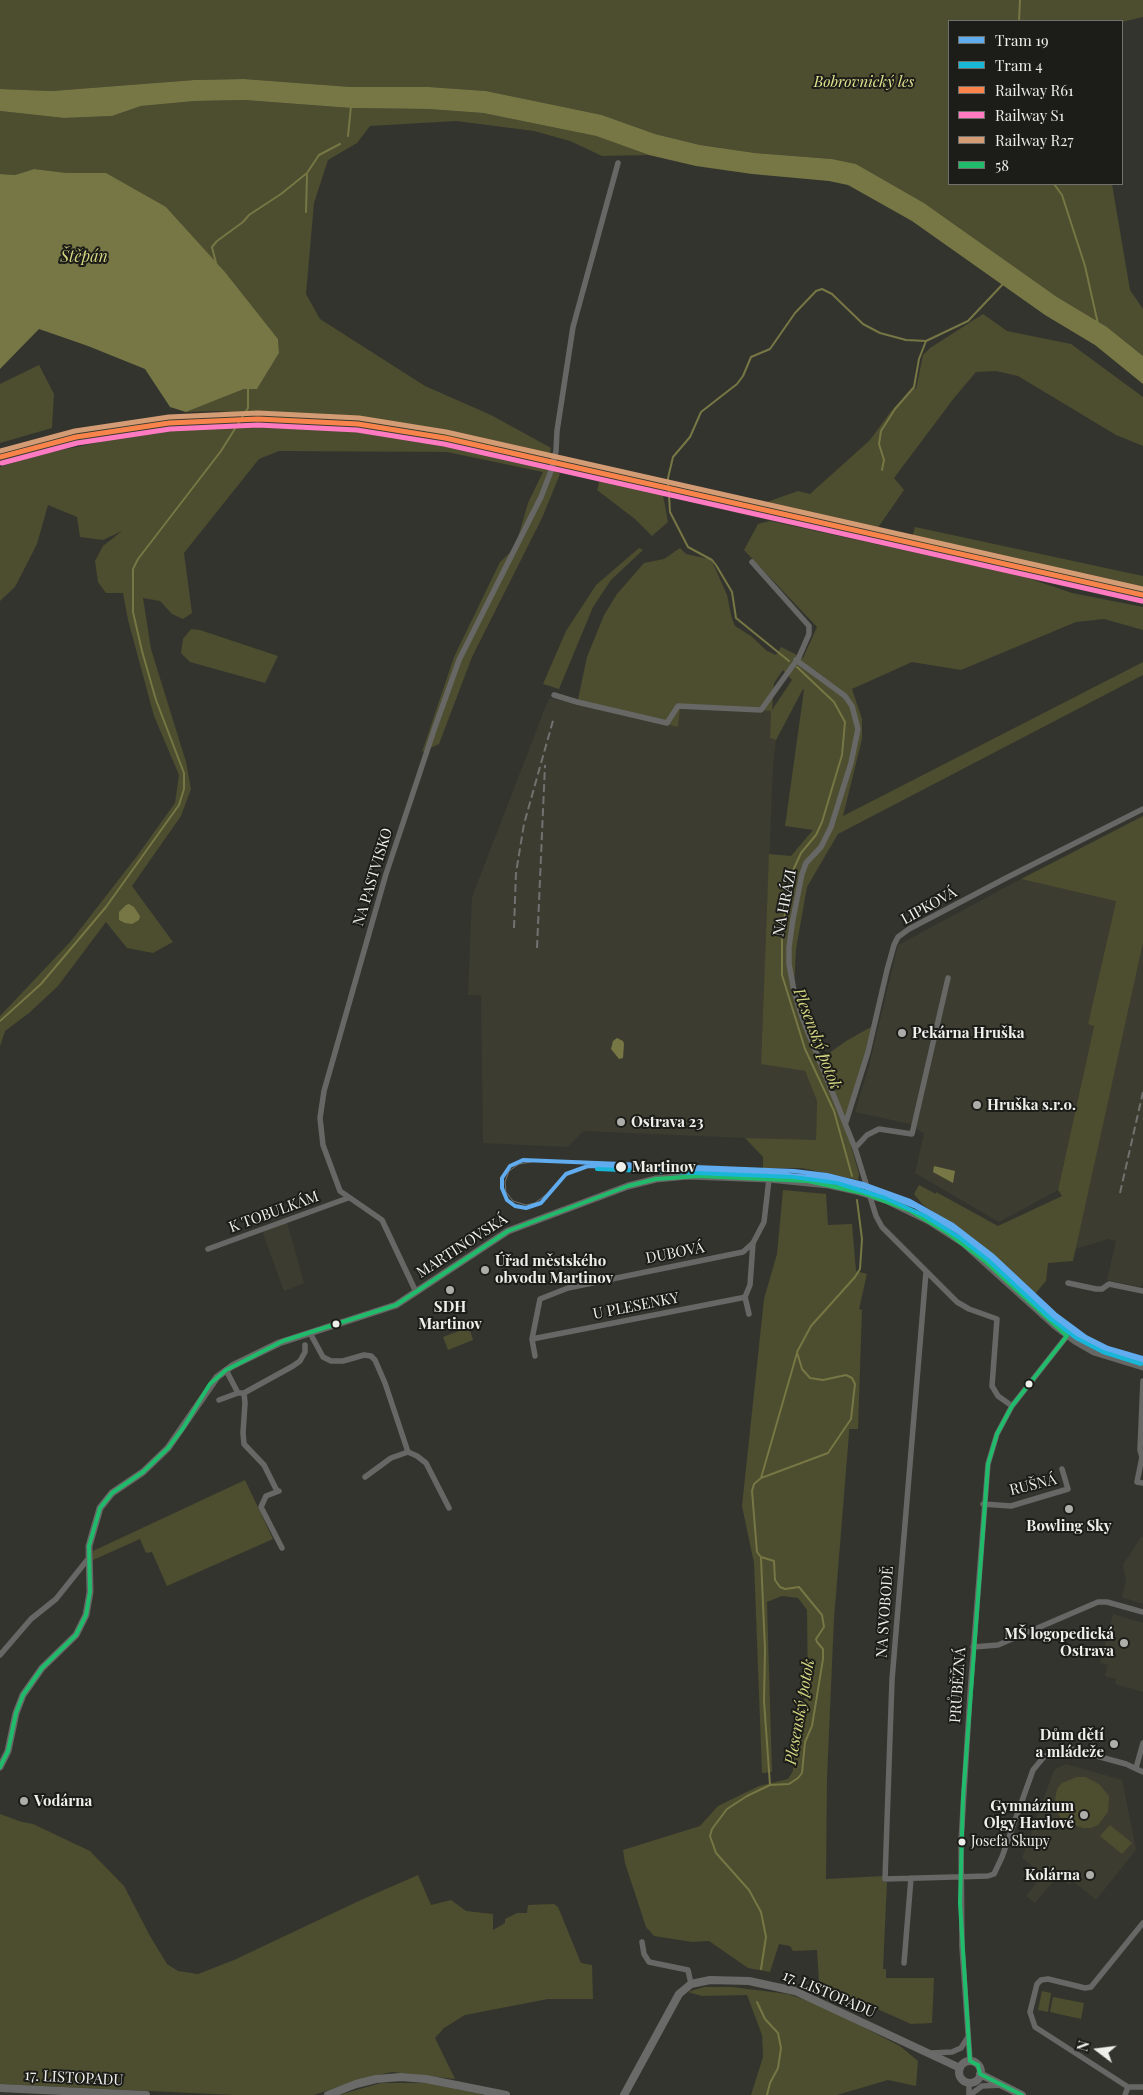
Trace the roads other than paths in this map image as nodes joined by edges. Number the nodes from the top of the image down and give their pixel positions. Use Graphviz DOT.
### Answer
graph roads {
  1 [pos="618,163"];
  2 [pos="752,562"];
  3 [pos="796,660"];
  4 [pos="554,695"];
  5 [pos="1143,809"];
  6 [pos="948,978"];
  7 [pos="846,1122"];
  8 [pos="855,1148"];
  9 [pos="769,1179"];
  10 [pos="870,1195"];
  11 [pos="348,1198"];
  12 [pos="753,1243"];
  13 [pos="208,1249"];
  14 [pos="926,1272"];
  15 [pos="1068,1282"];
  16 [pos="1143,1291"];
  17 [pos="416,1292"];
  18 [pos="745,1297"];
  19 [pos="748,1314"];
  20 [pos="310,1333"];
  21 [pos="300,1335"];
  22 [pos="1066,1336"];
  23 [pos="532,1339"];
  24 [pos="314,1342"];
  25 [pos="305,1345"];
  26 [pos="535,1356"];
  27 [pos="1143,1367"];
  28 [pos="226,1370"];
  29 [pos="1143,1381"];
  30 [pos="241,1393"];
  31 [pos="219,1400"];
  32 [pos="1012,1406"];
  33 [pos="408,1452"];
  34 [pos="1143,1457"];
  35 [pos="1062,1469"];
  36 [pos="365,1477"];
  37 [pos="1143,1483"];
  38 [pos="983,1504"];
  39 [pos="449,1508"];
  40 [pos="282,1548"];
  41 [pos="88,1559"];
  42 [pos="1143,1612"];
  43 [pos="973,1646"];
  44 [pos="0,1655"];
  45 [pos="1143,1744"];
  46 [pos="0,1767"];
  47 [pos="1136,1768"];
  48 [pos="1143,1772"];
  49 [pos="960,1876"];
  50 [pos="911,1878"];
  51 [pos="1143,1923"];
  52 [pos="642,1942"];
  53 [pos="904,1963"];
  54 [pos="692,1984"];
  55 [pos="968,2035"];
  56 [pos="928,2053"];
  57 [pos="970,2061"];
  58 [pos="960,2068"];
  59 [pos="980,2074"];
  60 [pos="969,2082"];
  61 [pos="1003,2085"];
  62 [pos="1128,2087"];
  63 [pos="1143,2087"];
  64 [pos="0,2088"];
  65 [pos="146,2095"];
  66 [pos="328,2095"];
  67 [pos="506,2095"];
  68 [pos="624,2095"];
  69 [pos="969,2095"];
  70 [pos="1022,2095"];
  71 [pos="1125,2095"];
  1 -- 11 [label="street, NA PASTVISKO"];
  2 -- 3 [label="street"];
  3 -- 4 [label="street"];
  3 -- 7 [label="street, NA HRÁZI"];
  5 -- 7 [label="street, LIPKOVÁ"];
  6 -- 8 [label="street"];
  7 -- 8 [label="street, NA HRÁZI"];
  8 -- 10 [label="street, NA HRÁZI"];
  9 -- 10 [label="street, MARTINOVSKÁ"];
  9 -- 12 [label="street"];
  9 -- 17 [label="street, MARTINOVSKÁ"];
  10 -- 14 [label="street"];
  10 -- 22 [label="street, MARTINOVSKÁ"];
  11 -- 13 [label="street, K TOBULKÁM"];
  11 -- 17 [label="street, NA PASTVISKO"];
  12 -- 18 [label="street"];
  12 -- 23 [label="street, DUBOVÁ"];
  14 -- 32 [label="street"];
  14 -- 50 [label="street, NA SVOBODĚ"];
  15 -- 16 [label="street"];
  17 -- 20 [label="street, MARTINOVSKÁ"];
  18 -- 19 [label="street"];
  18 -- 23 [label="street, U PLESENKY"];
  20 -- 21 [label="street, MARTINOVSKÁ"];
  20 -- 24 [label="street"];
  21 -- 25 [label="street"];
  21 -- 28 [label="street, MARTINOVSKÁ"];
  22 -- 27 [label="street, MARTINOVSKÁ"];
  22 -- 32 [label="street, PRŮBĚŽNÁ"];
  23 -- 26 [label="street"];
  24 -- 25 [label="street"];
  24 -- 33 [label="street"];
  25 -- 30 [label="street"];
  28 -- 30 [label="street"];
  28 -- 41 [label="street, MARTINOVSKÁ"];
  29 -- 34 [label="street"];
  30 -- 31 [label="street"];
  30 -- 40 [label="street"];
  32 -- 38 [label="street, PRŮBĚŽNÁ"];
  33 -- 36 [label="street"];
  33 -- 39 [label="street"];
  34 -- 37 [label="street"];
  35 -- 38 [label="street, RUŠNÁ"];
  38 -- 43 [label="street, PRŮBĚŽNÁ"];
  41 -- 44 [label="street"];
  41 -- 46 [label="street, MARTINOVSKÁ"];
  42 -- 43 [label="street"];
  43 -- 49 [label="street, PRŮBĚŽNÁ"];
  45 -- 47 [label="street"];
  47 -- 48 [label="street"];
  47 -- 49 [label="street, NA SVOBODĚ"];
  49 -- 50 [label="street, NA SVOBODĚ"];
  49 -- 55 [label="street, PRŮBĚŽNÁ"];
  50 -- 53 [label="street"];
  51 -- 62 [label="street"];
  52 -- 54 [label="street"];
  54 -- 56 [label="main road, 17. LISTOPADU"];
  54 -- 68 [label="main road"];
  55 -- 56 [label="street"];
  55 -- 57 [label="street, PRŮBĚŽNÁ"];
  56 -- 58 [label="main road, 17. LISTOPADU"];
  57 -- 58 [label="main road"];
  57 -- 59 [label="main road"];
  58 -- 60 [label="main road"];
  59 -- 60 [label="main road"];
  59 -- 61 [label="main road"];
  60 -- 69 [label="street"];
  61 -- 69 [label="street"];
  61 -- 70 [label="main road"];
  62 -- 63 [label="street"];
  62 -- 71 [label="street"];
  64 -- 65 [label="main road, 17. LISTOPADU"];
  66 -- 67 [label="main road"];
}
